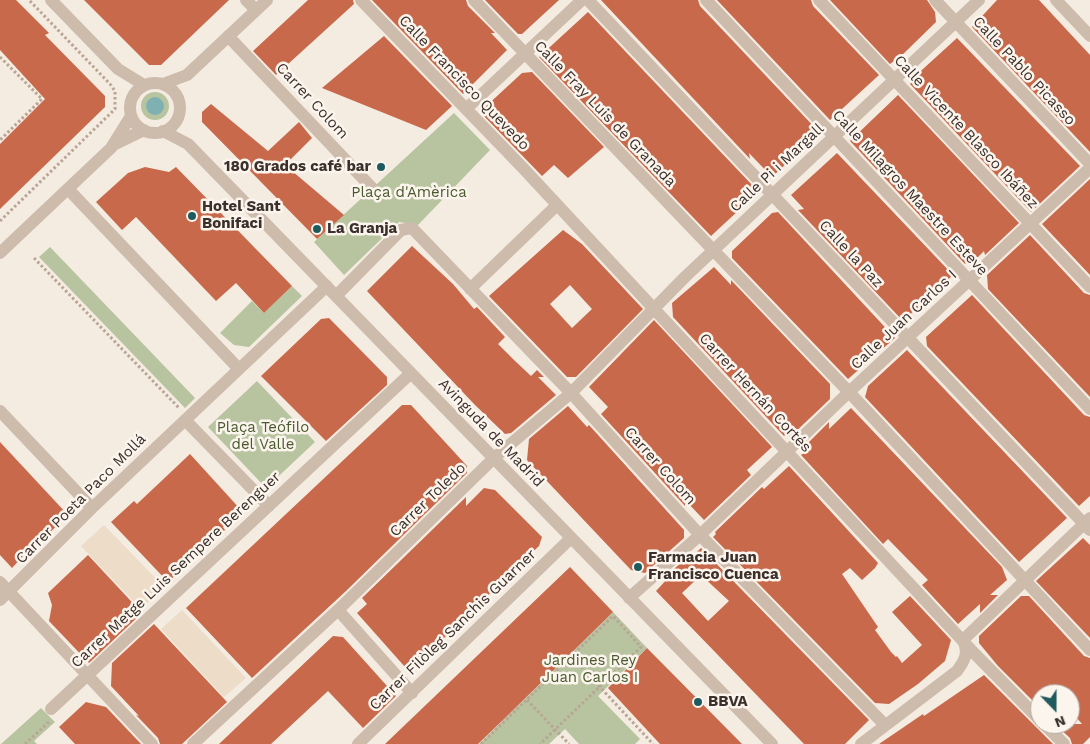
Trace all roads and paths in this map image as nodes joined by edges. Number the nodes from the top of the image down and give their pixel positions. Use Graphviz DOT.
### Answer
graph roads {
  1 [pos="29,0"];
  2 [pos="51,0"];
  3 [pos="246,0"];
  4 [pos="267,0"];
  5 [pos="361,0"];
  6 [pos="474,0"];
  7 [pos="582,0"];
  8 [pos="588,0"];
  9 [pos="706,0"];
  10 [pos="819,0"];
  11 [pos="935,0"];
  12 [pos="979,0"];
  13 [pos="1056,0"];
  14 [pos="256,10"];
  15 [pos="956,22"];
  16 [pos="228,36"];
  17 [pos="1090,36"];
  18 [pos="525,54"];
  19 [pos="0,56"];
  20 [pos="118,69"];
  21 [pos="188,74"];
  22 [pos="894,80"];
  23 [pos="163,84"];
  24 [pos="144,86"];
  25 [pos="132,98"];
  26 [pos="178,98"];
  27 [pos="466,109"];
  28 [pos="131,116"];
  29 [pos="178,118"];
  30 [pos="144,130"];
  31 [pos="163,132"];
  32 [pos="834,137"];
  33 [pos="0,140"];
  34 [pos="188,144"];
  35 [pos="113,145"];
  36 [pos="1090,164"];
  37 [pos="522,168"];
  38 [pos="1090,168"];
  39 [pos="68,189"];
  40 [pos="372,189"];
  41 [pos="773,195"];
  42 [pos="557,204"];
  43 [pos="0,221"];
  44 [pos="1031,224"];
  45 [pos="713,251"];
  46 [pos="0,254"];
  47 [pos="34,258"];
  48 [pos="685,277"];
  49 [pos="970,281"];
  50 [pos="1090,287"];
  51 [pos="470,289"];
  52 [pos="331,291"];
  53 [pos="654,308"];
  54 [pos="908,338"];
  55 [pos="239,369"];
  56 [pos="411,374"];
  57 [pos="849,392"];
  58 [pos="571,393"];
  59 [pos="1090,409"];
  60 [pos="0,411"];
  61 [pos="184,417"];
  62 [pos="788,452"];
  63 [pos="494,458"];
  64 [pos="269,506"];
  65 [pos="92,508"];
  66 [pos="1088,524"];
  67 [pos="700,535"];
  68 [pos="570,539"];
  69 [pos="1026,579"];
  70 [pos="0,582"];
  71 [pos="5,596"];
  72 [pos="629,598"];
  73 [pos="338,610"];
  74 [pos="963,640"];
  75 [pos="1090,650"];
  76 [pos="571,656"];
  77 [pos="88,675"];
  78 [pos="599,687"];
  79 [pos="412,693"];
  80 [pos="527,700"];
  81 [pos="1030,710"];
  82 [pos="52,714"];
  83 [pos="884,724"];
  84 [pos="555,730"];
  85 [pos="1054,734"];
  86 [pos="25,744"];
  87 [pos="152,744"];
  88 [pos="193,744"];
  89 [pos="358,744"];
  90 [pos="481,744"];
  91 [pos="540,744"];
  92 [pos="569,744"];
  93 [pos="653,744"];
  94 [pos="772,744"];
  95 [pos="860,744"];
  96 [pos="1064,744"];
  1 -- 43 [label="path"];
  2 -- 20 [label="street"];
  3 -- 14 [label="street"];
  4 -- 14 [label="street"];
  5 -- 27 [label="street, Calle Francisco Quevedo"];
  6 -- 18 [label="street, Calle Fray Luis de Granada"];
  7 -- 18 [label="street"];
  8 -- 41 [label="street, Calle la Paz"];
  9 -- 32 [label="street, Calle Milagros Maestre Esteve"];
  10 -- 22 [label="street, Calle Vicente Blasco Ibáñez"];
  11 -- 15 [label="street, Calle Pablo Picasso"];
  12 -- 15 [label="street, Calle Pi i Margall"];
  13 -- 17 [label="street"];
  14 -- 16 [label="street"];
  15 -- 22 [label="street, Calle Pi i Margall"];
  15 -- 36 [label="street, Calle Pablo Picasso"];
  16 -- 21 [label="street"];
  16 -- 40 [label="street, Carrer Colom"];
  18 -- 27 [label="street"];
  18 -- 45 [label="street, Calle Fray Luis de Granada"];
  19 -- 33 [label="path"];
  20 -- 24 [label="street"];
  20 -- 25 [label="street"];
  21 -- 23 [label="street"];
  21 -- 26 [label="street"];
  22 -- 32 [label="street, Calle Pi i Margall"];
  22 -- 44 [label="street, Calle Vicente Blasco Ibáñez"];
  23 -- 24 [label="street"];
  23 -- 26 [label="street"];
  24 -- 25 [label="street"];
  25 -- 28 [label="street"];
  26 -- 29 [label="street"];
  27 -- 37 [label="street, Calle Francisco Quevedo"];
  28 -- 30 [label="street"];
  28 -- 35 [label="street"];
  29 -- 31 [label="street"];
  29 -- 34 [label="street, Avinguda de Madrid"];
  30 -- 31 [label="street"];
  30 -- 35 [label="street"];
  31 -- 34 [label="street, Avinguda de Madrid"];
  32 -- 41 [label="street, Calle Pi i Margall"];
  32 -- 49 [label="street, Calle Milagros Maestre Esteve"];
  34 -- 52 [label="street, Avinguda de Madrid"];
  35 -- 39 [label="street"];
  37 -- 42 [label="street, Carrer Hernán Cortés"];
  38 -- 44 [label="street, Calle Juan Carlos I"];
  39 -- 46 [label="street"];
  39 -- 55 [label="street"];
  41 -- 45 [label="street, Calle Pi i Margall"];
  41 -- 54 [label="street, Calle la Paz"];
  42 -- 51 [label="street"];
  42 -- 53 [label="street, Carrer Hernán Cortés"];
  44 -- 49 [label="street, Calle Juan Carlos I"];
  44 -- 50 [label="street, Calle Vicente Blasco Ibáñez"];
  45 -- 48 [label="street, Calle Pi i Margall"];
  45 -- 57 [label="street, Calle Fray Luis de Granada"];
  47 -- 61 [label="path"];
  48 -- 53 [label="street, Carrer Toledo"];
  49 -- 54 [label="street, Calle Juan Carlos I"];
  49 -- 59 [label="street, Calle Milagros Maestre Esteve"];
  51 -- 52 [label="street, Carrer Colom"];
  51 -- 58 [label="street, Carrer Colom"];
  52 -- 55 [label="street, Carrer Poeta Paco Mollá"];
  52 -- 56 [label="street, Avinguda de Madrid"];
  53 -- 58 [label="street, Carrer Toledo"];
  53 -- 62 [label="street, Carrer Hernán Cortés"];
  54 -- 57 [label="street, Calle Juan Carlos I"];
  54 -- 66 [label="street, Calle la Paz"];
  55 -- 61 [label="street, Carrer Poeta Paco Mollá"];
  56 -- 63 [label="street, Avinguda de Madrid"];
  56 -- 64 [label="street, Carrer Metge Luis Sempere Berenguer"];
  57 -- 62 [label="street, Calle Juan Carlos I"];
  57 -- 69 [label="street, Calle Fray Luis de Granada"];
  58 -- 63 [label="street, Carrer Toledo"];
  58 -- 67 [label="street, Carrer Colom"];
  60 -- 65 [label="street"];
  61 -- 64 [label="street"];
  61 -- 65 [label="street, Carrer Poeta Paco Mollá"];
  62 -- 67 [label="street, Calle Juan Carlos I"];
  62 -- 74 [label="street, Carrer Hernán Cortés"];
  63 -- 68 [label="street, Avinguda de Madrid"];
  63 -- 73 [label="street, Carrer Toledo"];
  64 -- 77 [label="street, Carrer Metge Luis Sempere Berenguer"];
  65 -- 71 [label="street, Carrer Poeta Paco Mollá"];
  66 -- 69 [label="street"];
  67 -- 72 [label="street, Calle Juan Carlos I"];
  67 -- 83 [label="street, Carrer Colom"];
  68 -- 72 [label="street, Avinguda de Madrid"];
  68 -- 79 [label="street, Carrer Filòleg Sanchis Guarner"];
  69 -- 74 [label="street"];
  69 -- 75 [label="street, Calle Fray Luis de Granada"];
  70 -- 71 [label="street"];
  71 -- 77 [label="street"];
  72 -- 94 [label="street, Avinguda de Madrid"];
  73 -- 79 [label="street"];
  73 -- 88 [label="street, Carrer Toledo"];
  74 -- 81 [label="street, Carrer Hernán Cortés"];
  74 -- 83 [label="street"];
  76 -- 78 [label="path"];
  76 -- 78 [label="path"];
  76 -- 80 [label="path"];
  77 -- 82 [label="street, Carrer Metge Luis Sempere Berenguer"];
  77 -- 87 [label="street"];
  78 -- 84 [label="path"];
  78 -- 93 [label="path"];
  79 -- 89 [label="street, Carrer Filòleg Sanchis Guarner"];
  80 -- 84 [label="path"];
  80 -- 90 [label="path"];
  82 -- 86 [label="path"];
  83 -- 95 [label="street"];
  84 -- 91 [label="path"];
  84 -- 92 [label="path"];
  85 -- 96 [label="street"];
}
